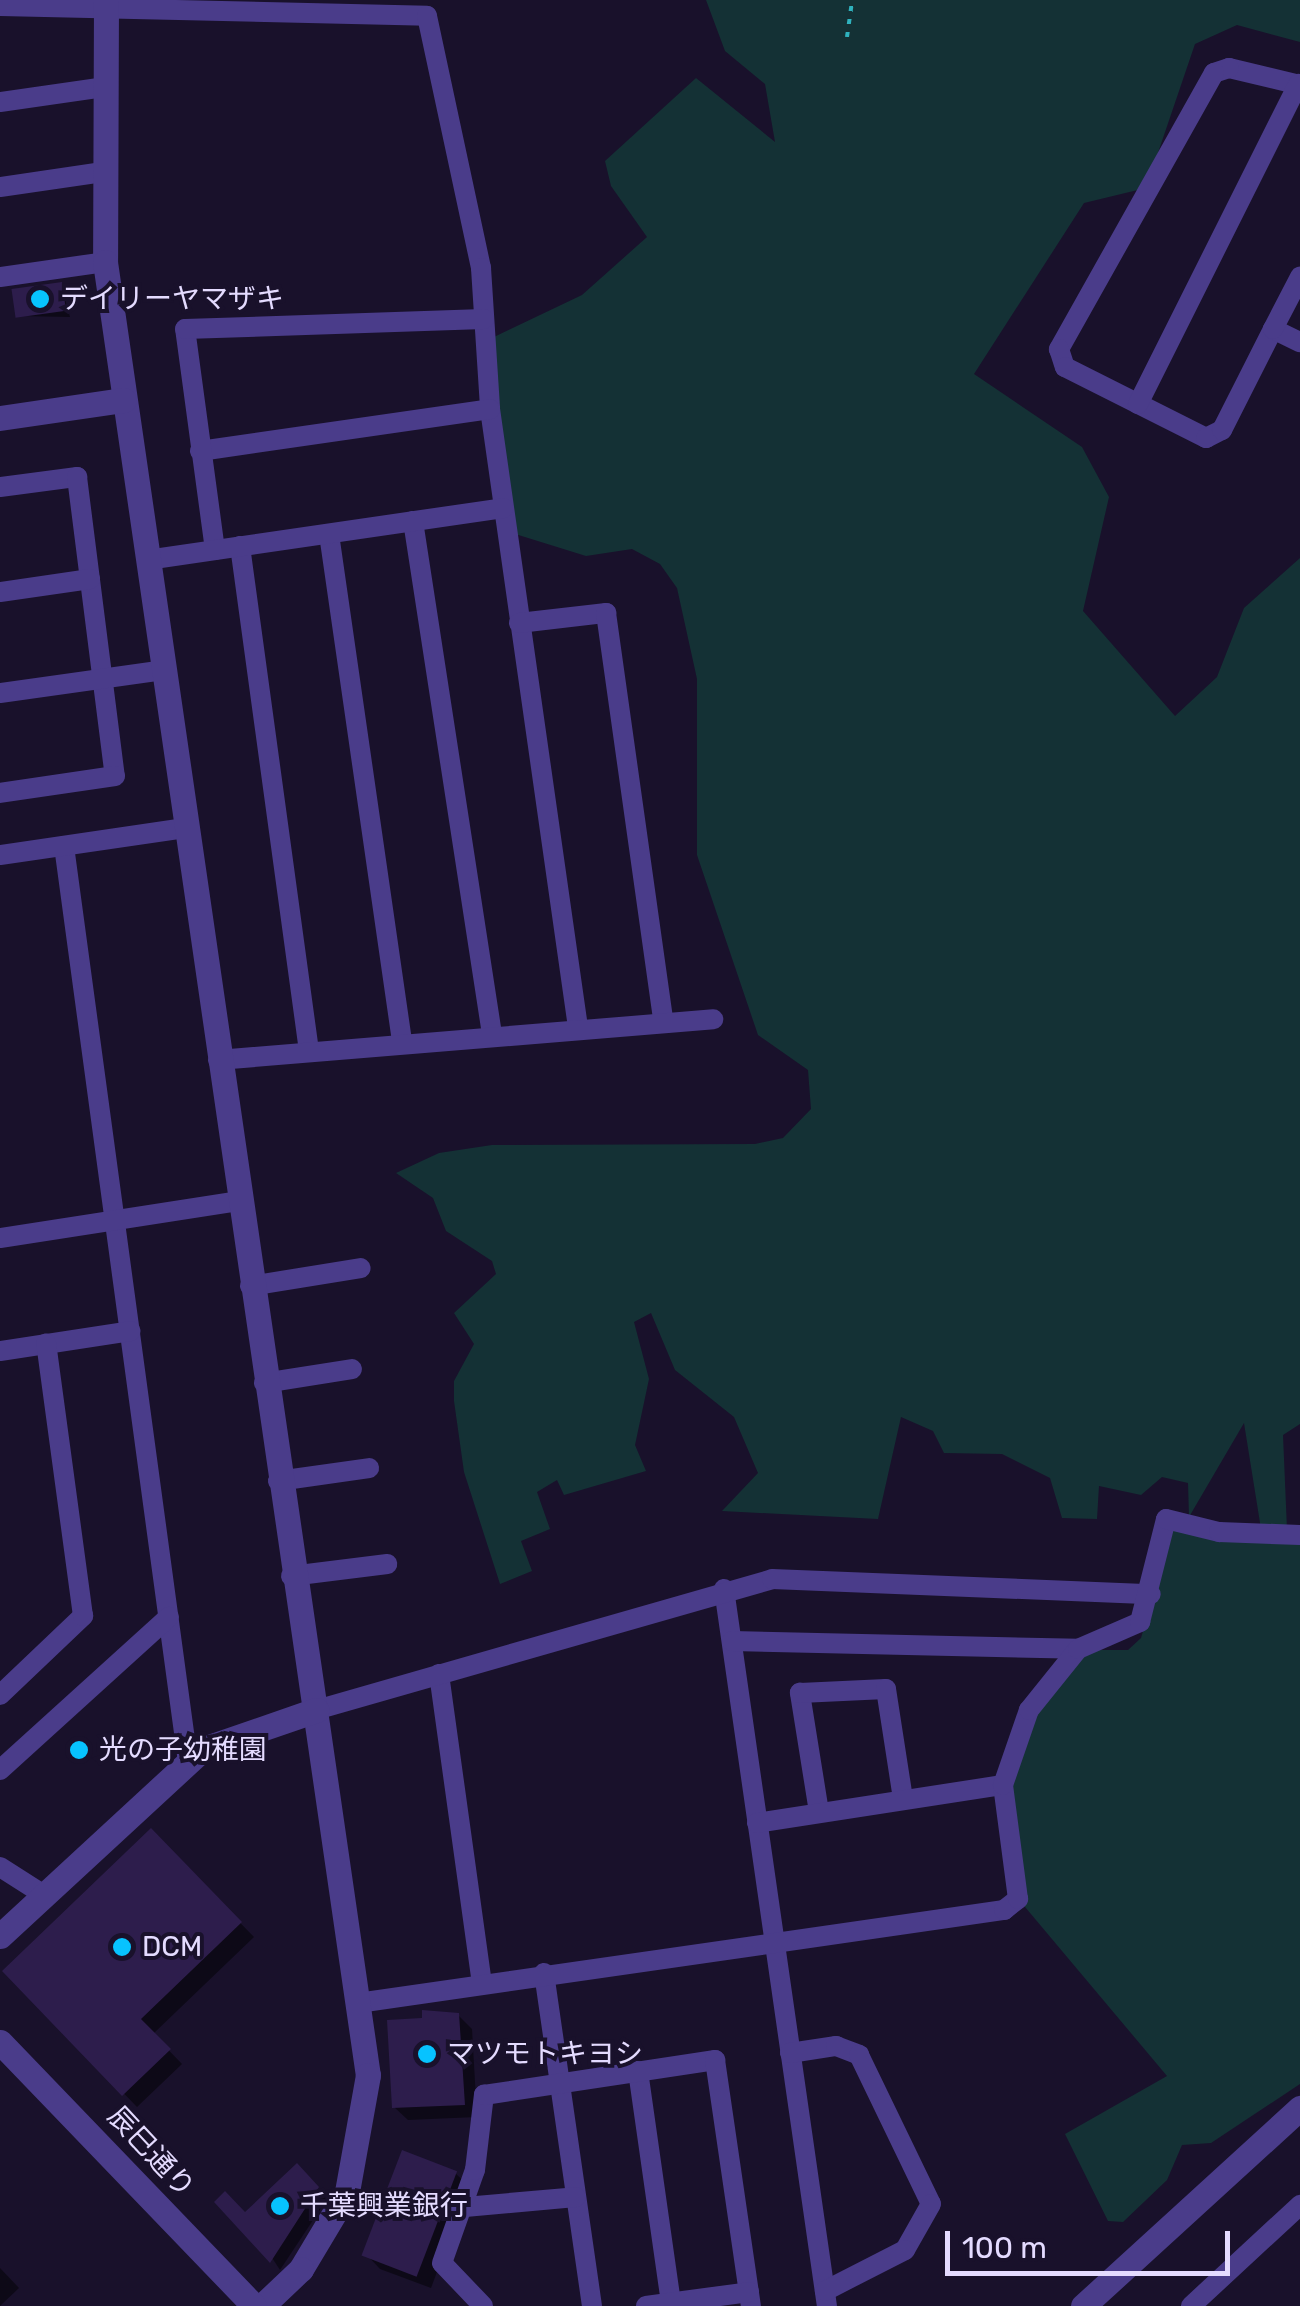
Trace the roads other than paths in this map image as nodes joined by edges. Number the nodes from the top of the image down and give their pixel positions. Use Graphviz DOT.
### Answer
graph roads {
  1 [pos="106,4"];
  2 [pos="0,6"];
  3 [pos="1299,84"];
  4 [pos="104,87"];
  5 [pos="0,102"];
  6 [pos="103,172"];
  7 [pos="0,187"];
  8 [pos="105,262"];
  9 [pos="0,277"];
  10 [pos="1300,277"];
  11 [pos="484,319"];
  12 [pos="1273,329"];
  13 [pos="1300,342"];
  14 [pos="124,400"];
  15 [pos="1138,404"];
  16 [pos="490,409"];
  17 [pos="0,418"];
  18 [pos="200,451"];
  19 [pos="0,488"];
  20 [pos="503,508"];
  21 [pos="413,521"];
  22 [pos="329,534"];
  23 [pos="240,546"];
  24 [pos="215,550"];
  25 [pos="148,560"];
  26 [pos="90,579"];
  27 [pos="0,592"];
  28 [pos="519,623"];
  29 [pos="163,670"];
  30 [pos="103,679"];
  31 [pos="0,693"];
  32 [pos="0,793"];
  33 [pos="184,828"];
  34 [pos="64,846"];
  35 [pos="0,855"];
  36 [pos="713,1019"];
  37 [pos="664,1020"];
  38 [pos="578,1027"];
  39 [pos="492,1034"];
  40 [pos="402,1041"];
  41 [pos="309,1051"];
  42 [pos="218,1060"];
  43 [pos="238,1201"];
  44 [pos="115,1220"];
  45 [pos="0,1238"];
  46 [pos="361,1268"];
  47 [pos="250,1286"];
  48 [pos="130,1331"];
  49 [pos="46,1344"];
  50 [pos="0,1351"];
  51 [pos="352,1369"];
  52 [pos="264,1383"];
  53 [pos="369,1468"];
  54 [pos="278,1482"];
  55 [pos="1300,1534"];
  56 [pos="387,1564"];
  57 [pos="292,1576"];
  58 [pos="724,1589"];
  59 [pos="1151,1594"];
  60 [pos="169,1617"];
  61 [pos="732,1642"];
  62 [pos="1078,1649"];
  63 [pos="439,1674"];
  64 [pos="0,1695"];
  65 [pos="316,1710"];
  66 [pos="188,1762"];
  67 [pos="0,1770"];
  68 [pos="1004,1785"];
  69 [pos="902,1798"];
  70 [pos="819,1812"];
  71 [pos="757,1823"];
  72 [pos="0,1867"];
  73 [pos="44,1895"];
  74 [pos="0,1936"];
  75 [pos="774,1942"];
  76 [pos="544,1973"];
  77 [pos="482,1982"];
  78 [pos="358,2003"];
  79 [pos="0,2042"];
  80 [pos="790,2053"];
  81 [pos="638,2071"];
  82 [pos="560,2083"];
  83 [pos="1300,2108"];
  84 [pos="576,2197"];
  85 [pos="1300,2206"];
  86 [pos="465,2207"];
  87 [pos="826,2298"];
  88 [pos="750,2299"];
  89 [pos="672,2302"];
  90 [pos="258,2306"];
  91 [pos="482,2306"];
  92 [pos="592,2306"];
  93 [pos="646,2306"];
  94 [pos="1083,2306"];
  95 [pos="1191,2306"];
  1 -- 2 [label="street"];
  1 -- 4 [label="street"];
  1 -- 11 [label="street"];
  3 -- 15 [label="street"];
  3 -- 15 [label="street"];
  4 -- 5 [label="street"];
  4 -- 6 [label="street"];
  6 -- 7 [label="street"];
  6 -- 8 [label="street"];
  8 -- 9 [label="street"];
  8 -- 14 [label="street"];
  10 -- 12 [label="street"];
  11 -- 16 [label="street"];
  11 -- 18 [label="street"];
  12 -- 13 [label="street"];
  12 -- 15 [label="street"];
  14 -- 17 [label="street"];
  14 -- 25 [label="street"];
  16 -- 18 [label="street"];
  16 -- 20 [label="street"];
  18 -- 24 [label="street"];
  19 -- 26 [label="street"];
  20 -- 21 [label="street"];
  20 -- 28 [label="street"];
  21 -- 22 [label="street"];
  21 -- 39 [label="street"];
  22 -- 23 [label="street"];
  22 -- 40 [label="street"];
  23 -- 24 [label="street"];
  23 -- 41 [label="street"];
  24 -- 25 [label="street"];
  25 -- 29 [label="street"];
  26 -- 27 [label="street"];
  26 -- 30 [label="street"];
  28 -- 37 [label="street"];
  28 -- 38 [label="street"];
  29 -- 30 [label="street"];
  29 -- 33 [label="street"];
  30 -- 31 [label="street"];
  30 -- 32 [label="street"];
  33 -- 34 [label="street"];
  33 -- 42 [label="street"];
  34 -- 35 [label="street"];
  34 -- 44 [label="street"];
  36 -- 37 [label="street"];
  37 -- 38 [label="street"];
  38 -- 39 [label="street"];
  39 -- 40 [label="street"];
  40 -- 41 [label="street"];
  41 -- 42 [label="street"];
  42 -- 43 [label="street"];
  43 -- 44 [label="street"];
  43 -- 47 [label="street"];
  44 -- 45 [label="street"];
  44 -- 48 [label="street"];
  46 -- 47 [label="street"];
  47 -- 52 [label="street"];
  48 -- 49 [label="street"];
  48 -- 60 [label="street"];
  49 -- 50 [label="street"];
  49 -- 64 [label="street"];
  51 -- 52 [label="street"];
  52 -- 54 [label="street"];
  53 -- 54 [label="street"];
  54 -- 57 [label="street"];
  55 -- 59 [label="street"];
  56 -- 57 [label="street"];
  57 -- 65 [label="street"];
  58 -- 59 [label="street"];
  58 -- 61 [label="street"];
  58 -- 63 [label="street"];
  59 -- 62 [label="street"];
  60 -- 66 [label="street"];
  60 -- 67 [label="street"];
  61 -- 62 [label="street"];
  61 -- 71 [label="street"];
  62 -- 68 [label="street"];
  63 -- 65 [label="street"];
  63 -- 77 [label="street"];
  65 -- 66 [label="street"];
  65 -- 78 [label="street"];
  66 -- 73 [label="street"];
  68 -- 69 [label="street"];
  68 -- 75 [label="street"];
  69 -- 70 [label="street"];
  69 -- 70 [label="street"];
  70 -- 71 [label="street"];
  71 -- 75 [label="street"];
  72 -- 73 [label="street"];
  73 -- 74 [label="street"];
  75 -- 76 [label="street"];
  75 -- 80 [label="street"];
  76 -- 77 [label="street"];
  76 -- 82 [label="street"];
  77 -- 78 [label="street"];
  78 -- 90 [label="street"];
  79 -- 90 [label="street, 辰巳通り"];
  80 -- 87 [label="street"];
  80 -- 87 [label="street"];
  81 -- 82 [label="street"];
  81 -- 88 [label="street"];
  81 -- 89 [label="street"];
  82 -- 84 [label="street"];
  82 -- 86 [label="street"];
  83 -- 94 [label="street"];
  84 -- 86 [label="street"];
  84 -- 92 [label="street"];
  85 -- 95 [label="street"];
  86 -- 91 [label="street"];
  88 -- 89 [label="street"];
  89 -- 93 [label="street"];
}
